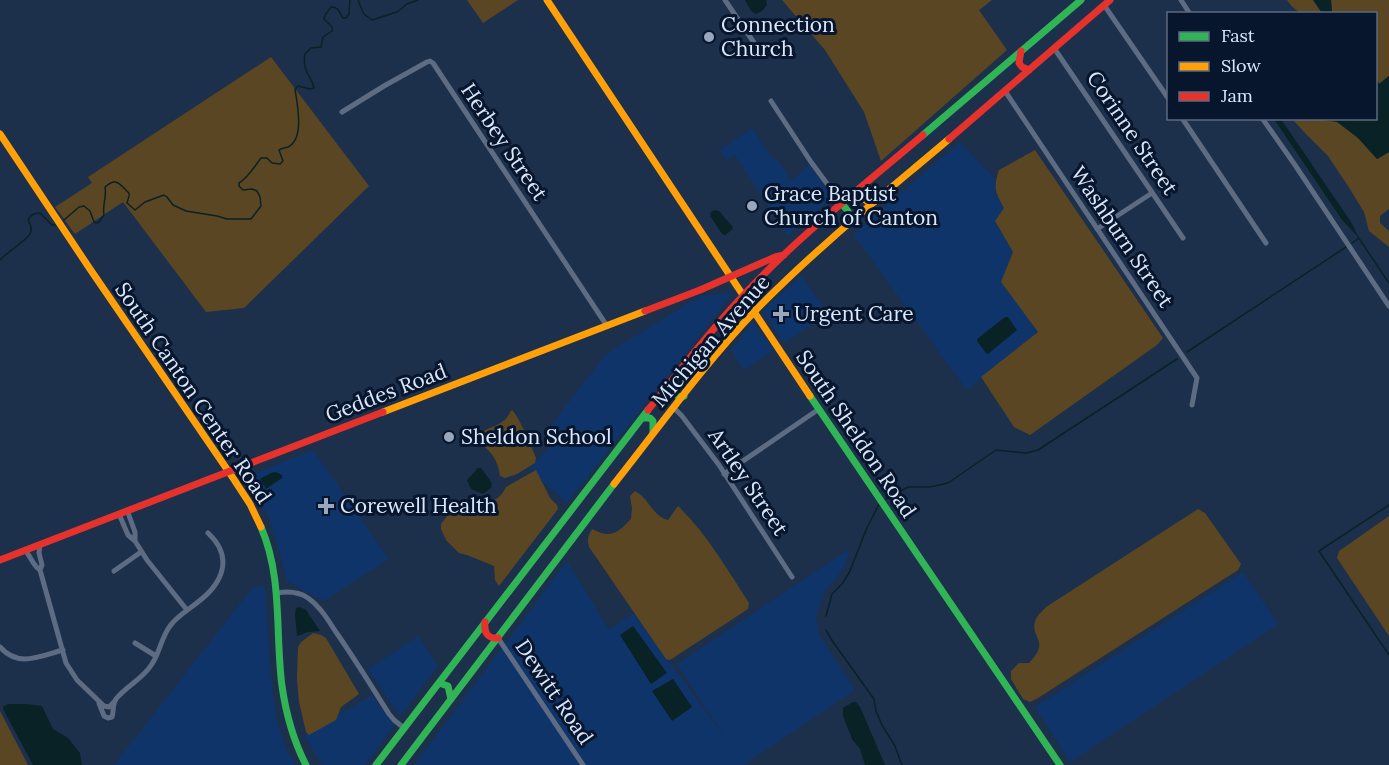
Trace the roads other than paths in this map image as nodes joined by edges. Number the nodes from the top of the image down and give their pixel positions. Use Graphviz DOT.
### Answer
graph roads {
  1 [pos="547,0"];
  2 [pos="724,0"];
  3 [pos="1081,0"];
  4 [pos="1107,2"];
  5 [pos="1054,48"];
  6 [pos="759,50"];
  7 [pos="1022,51"];
  8 [pos="1029,70"];
  9 [pos="1005,91"];
  10 [pos="1167,96"];
  11 [pos="771,101"];
  12 [pos="342,112"];
  13 [pos="1183,120"];
  14 [pos="1263,120"];
  15 [pos="0,134"];
  16 [pos="863,187"];
  17 [pos="1152,193"];
  18 [pos="874,202"];
  19 [pos="842,204"];
  20 [pos="846,226"];
  21 [pos="1096,229"];
  22 [pos="1183,238"];
  23 [pos="1266,243"];
  24 [pos="784,255"];
  25 [pos="731,277"];
  26 [pos="743,295"];
  27 [pos="1389,306"];
  28 [pos="754,312"];
  29 [pos="607,326"];
  30 [pos="674,378"];
  31 [pos="684,396"];
  32 [pos="1192,405"];
  33 [pos="674,408"];
  34 [pos="819,409"];
  35 [pos="642,418"];
  36 [pos="652,436"];
  37 [pos="229,471"];
  38 [pos="724,474"];
  39 [pos="127,510"];
  40 [pos="118,514"];
  41 [pos="208,532"];
  42 [pos="135,541"];
  43 [pos="40,544"];
  44 [pos="25,550"];
  45 [pos="141,552"];
  46 [pos="0,560"];
  47 [pos="40,570"];
  48 [pos="114,571"];
  49 [pos="792,577"];
  50 [pos="277,592"];
  51 [pos="187,610"];
  52 [pos="486,622"];
  53 [pos="498,638"];
  54 [pos="135,644"];
  55 [pos="0,647"];
  56 [pos="63,650"];
  57 [pos="156,656"];
  58 [pos="440,683"];
  59 [pos="452,699"];
  60 [pos="114,702"];
  61 [pos="99,703"];
  62 [pos="404,728"];
  63 [pos="306,765"];
  64 [pos="376,765"];
  65 [pos="401,765"];
  66 [pos="583,765"];
  67 [pos="1060,765"];
  1 -- 25 [label="main road, South Sheldon Road"];
  2 -- 6 [label="street"];
  3 -- 7 [label="main road, Michigan Avenue"];
  4 -- 5 [label="main road, Michigan Avenue"];
  4 -- 10 [label="street"];
  5 -- 8 [label="main road, Michigan Avenue"];
  5 -- 17 [label="street, Corinne Street"];
  7 -- 8 [label="main road"];
  7 -- 16 [label="main road, Michigan Avenue"];
  8 -- 9 [label="main road, Michigan Avenue"];
  9 -- 18 [label="main road, Michigan Avenue"];
  9 -- 21 [label="street, Washburn Street"];
  11 -- 19 [label="street"];
  12 -- 29 [label="street, Herbey Street"];
  13 -- 23 [label="street"];
  14 -- 27 [label="street"];
  15 -- 37 [label="main road, South Canton Center Road"];
  16 -- 18 [label="main road"];
  16 -- 19 [label="main road, Michigan Avenue"];
  17 -- 21 [label="street"];
  17 -- 22 [label="street, Corinne Street"];
  18 -- 20 [label="main road, Michigan Avenue"];
  19 -- 20 [label="main road"];
  19 -- 24 [label="main road, Michigan Avenue"];
  20 -- 28 [label="main road, Michigan Avenue"];
  21 -- 32 [label="street, Washburn Street"];
  24 -- 25 [label="main road, Geddes Road"];
  24 -- 26 [label="main road, Michigan Avenue"];
  25 -- 26 [label="main road, South Sheldon Road"];
  25 -- 29 [label="main road, Geddes Road"];
  26 -- 28 [label="main road, South Sheldon Road"];
  26 -- 30 [label="main road, Michigan Avenue"];
  28 -- 31 [label="main road, Michigan Avenue"];
  28 -- 34 [label="main road, South Sheldon Road"];
  29 -- 37 [label="main road, Geddes Road"];
  30 -- 31 [label="main road"];
  30 -- 35 [label="main road, Michigan Avenue"];
  31 -- 33 [label="main road, Michigan Avenue"];
  33 -- 36 [label="main road, Michigan Avenue"];
  33 -- 38 [label="street, Artley Street"];
  34 -- 38 [label="street"];
  34 -- 67 [label="main road, South Sheldon Road"];
  35 -- 36 [label="main road"];
  35 -- 52 [label="main road, Michigan Avenue"];
  36 -- 53 [label="main road, Michigan Avenue"];
  37 -- 39 [label="main road, Geddes Road"];
  37 -- 50 [label="main road, South Canton Center Road"];
  38 -- 49 [label="street, Artley Street"];
  39 -- 40 [label="main road, Geddes Road"];
  39 -- 42 [label="street"];
  40 -- 42 [label="street"];
  40 -- 43 [label="main road, Geddes Road"];
  41 -- 51 [label="street"];
  42 -- 45 [label="street"];
  43 -- 44 [label="main road, Geddes Road"];
  43 -- 47 [label="street"];
  44 -- 46 [label="main road, Geddes Road"];
  44 -- 47 [label="street"];
  45 -- 48 [label="street"];
  45 -- 51 [label="street"];
  47 -- 56 [label="street"];
  50 -- 62 [label="street"];
  50 -- 63 [label="main road, South Canton Center Road"];
  51 -- 57 [label="street"];
  52 -- 53 [label="main road"];
  52 -- 58 [label="main road, Michigan Avenue"];
  53 -- 59 [label="main road, Michigan Avenue"];
  53 -- 66 [label="street, Dewitt Road"];
  54 -- 57 [label="street"];
  55 -- 56 [label="street"];
  56 -- 61 [label="street"];
  57 -- 60 [label="street"];
  58 -- 59 [label="main road"];
  58 -- 62 [label="main road, Michigan Avenue"];
  59 -- 65 [label="main road, Michigan Avenue"];
  60 -- 61 [label="street"];
  60 -- 61 [label="street"];
  62 -- 64 [label="main road, Michigan Avenue"];
}
